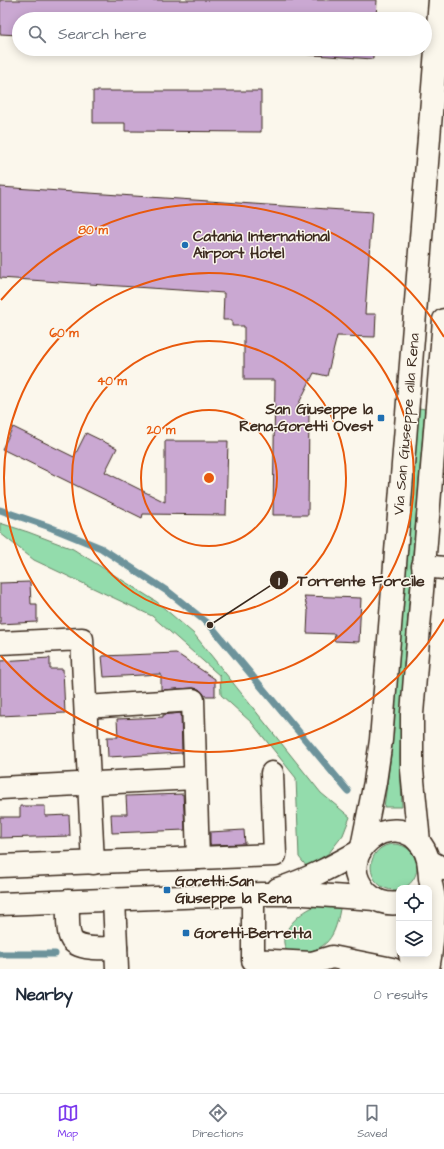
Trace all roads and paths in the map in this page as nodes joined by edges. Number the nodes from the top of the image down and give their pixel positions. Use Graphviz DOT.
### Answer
graph roads {
  1 [pos="440,0"];
  2 [pos="415,308"];
  3 [pos="444,310"];
  4 [pos="444,320"];
  5 [pos="408,392"];
  6 [pos="438,395"];
  7 [pos="434,567"];
  8 [pos="0,643"];
  9 [pos="86,707"];
  10 [pos="272,773"];
  11 [pos="195,778"];
  12 [pos="89,784"];
  13 [pos="0,788"];
  14 [pos="419,842"];
  15 [pos="361,849"];
  16 [pos="198,858"];
  17 [pos="93,862"];
  18 [pos="0,866"];
  19 [pos="431,872"];
  20 [pos="257,895"];
  21 [pos="114,899"];
  22 [pos="68,901"];
  23 [pos="0,904"];
  24 [pos="391,905"];
  25 [pos="116,948"];
  26 [pos="411,957"];
  27 [pos="118,969"];
  28 [pos="392,969"];
  29 [pos="413,969"];
  30 [pos="428,969"];
  1 -- 2 [label="main road, Via San Giuseppe alla Rena"];
  2 -- 3 [label="main road"];
  2 -- 5 [label="main road, Via San Giuseppe alla Rena"];
  4 -- 6 [label="main road, Via San Giuseppe alla Rena"];
  5 -- 6 [label="main road"];
  5 -- 15 [label="main road, Via San Giuseppe alla Rena"];
  6 -- 7 [label="main road, Via San Giuseppe alla Rena"];
  7 -- 14 [label="main road, Via San Giuseppe alla Rena"];
  8 -- 9 [label="main road"];
  9 -- 11 [label="main road"];
  9 -- 12 [label="main road"];
  10 -- 16 [label="main road"];
  11 -- 12 [label="main road"];
  11 -- 16 [label="main road"];
  12 -- 13 [label="main road"];
  12 -- 17 [label="main road"];
  14 -- 15 [label="main road"];
  14 -- 19 [label="main road"];
  15 -- 20 [label="main road"];
  15 -- 24 [label="main road, Via San Giuseppe alla Rena"];
  16 -- 17 [label="main road"];
  17 -- 18 [label="main road"];
  19 -- 30 [label="main road"];
  20 -- 21 [label="main road"];
  20 -- 24 [label="main road"];
  20 -- 28 [label="main road"];
  21 -- 22 [label="main road"];
  21 -- 25 [label="main road"];
  22 -- 23 [label="main road"];
  22 -- 25 [label="main road"];
  25 -- 27 [label="main road"];
  26 -- 29 [label="main road"];
}
